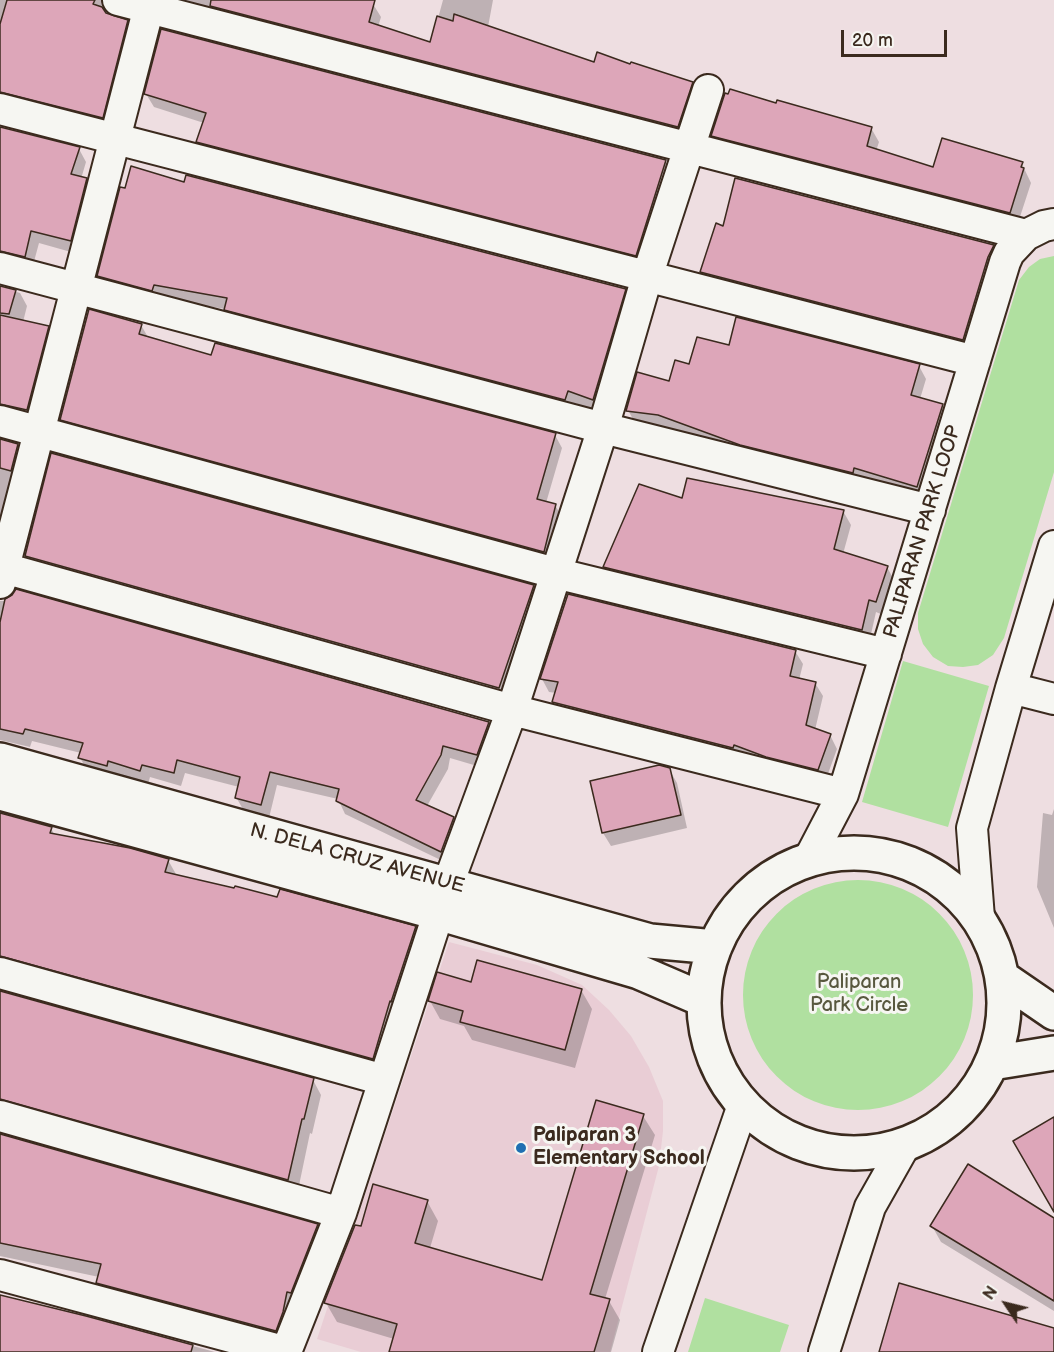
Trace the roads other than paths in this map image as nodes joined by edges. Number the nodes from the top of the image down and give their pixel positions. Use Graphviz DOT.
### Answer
graph roads {
  1 [pos="118,0"];
  2 [pos="149,7"];
  3 [pos="708,90"];
  4 [pos="0,109"];
  5 [pos="115,139"];
  6 [pos="689,147"];
  7 [pos="1054,224"];
  8 [pos="1026,235"];
  9 [pos="0,268"];
  10 [pos="647,277"];
  11 [pos="76,288"];
  12 [pos="975,361"];
  13 [pos="0,421"];
  14 [pos="603,428"];
  15 [pos="39,431"];
  16 [pos="930,510"];
  17 [pos="1054,546"];
  18 [pos="1,572"];
  19 [pos="555,573"];
  20 [pos="886,654"];
  21 [pos="1011,688"];
  22 [pos="1054,699"];
  23 [pos="512,710"];
  24 [pos="0,760"];
  25 [pos="0,793"];
  26 [pos="843,794"];
  27 [pos="808,859"];
  28 [pos="443,898"];
  29 [pos="979,918"];
  30 [pos="715,947"];
  31 [pos="0,973"];
  32 [pos="1003,978"];
  33 [pos="704,1000"];
  34 [pos="1054,1013"];
  35 [pos="1054,1053"];
  36 [pos="992,1063"];
  37 [pos="384,1080"];
  38 [pos="743,1105"];
  39 [pos="0,1116"];
  40 [pos="905,1145"];
  41 [pos="341,1213"];
  42 [pos="0,1275"];
  43 [pos="286,1352"];
  44 [pos="658,1352"];
  45 [pos="824,1352"];
  1 -- 2 [label="street"];
  2 -- 5 [label="street"];
  2 -- 6 [label="street"];
  3 -- 6 [label="street"];
  4 -- 5 [label="street"];
  5 -- 10 [label="street"];
  5 -- 11 [label="street"];
  6 -- 8 [label="street"];
  6 -- 10 [label="street"];
  7 -- 8 [label="street, PALIPARAN PARK LOOP"];
  8 -- 12 [label="street, PALIPARAN PARK LOOP"];
  9 -- 11 [label="street"];
  10 -- 12 [label="street"];
  10 -- 14 [label="street"];
  11 -- 14 [label="street"];
  11 -- 15 [label="street"];
  12 -- 16 [label="street, PALIPARAN PARK LOOP"];
  13 -- 15 [label="street"];
  14 -- 16 [label="street"];
  14 -- 19 [label="street"];
  15 -- 18 [label="street"];
  15 -- 19 [label="street"];
  16 -- 20 [label="street, PALIPARAN PARK LOOP"];
  17 -- 21 [label="street"];
  18 -- 23 [label="street"];
  19 -- 20 [label="street"];
  19 -- 23 [label="street"];
  20 -- 26 [label="street, PALIPARAN PARK LOOP"];
  21 -- 22 [label="street"];
  21 -- 29 [label="street"];
  23 -- 26 [label="street"];
  23 -- 28 [label="street"];
  24 -- 28 [label="street, N. DELA CRUZ AVENUE"];
  25 -- 28 [label="street, N. DELA CRUZ AVENUE"];
  26 -- 27 [label="street, PALIPARAN PARK LOOP"];
  27 -- 29 [label="street"];
  27 -- 30 [label="street"];
  28 -- 30 [label="street, N. DELA CRUZ AVENUE"];
  28 -- 33 [label="street, N. DELA CRUZ AVENUE"];
  28 -- 37 [label="street"];
  29 -- 32 [label="street"];
  30 -- 33 [label="street"];
  31 -- 37 [label="street"];
  32 -- 34 [label="street"];
  32 -- 36 [label="street"];
  33 -- 38 [label="street"];
  35 -- 36 [label="street"];
  36 -- 40 [label="street"];
  37 -- 41 [label="street"];
  38 -- 40 [label="street"];
  38 -- 44 [label="street"];
  39 -- 41 [label="street"];
  40 -- 45 [label="street"];
  41 -- 43 [label="street"];
  42 -- 43 [label="street"];
}
